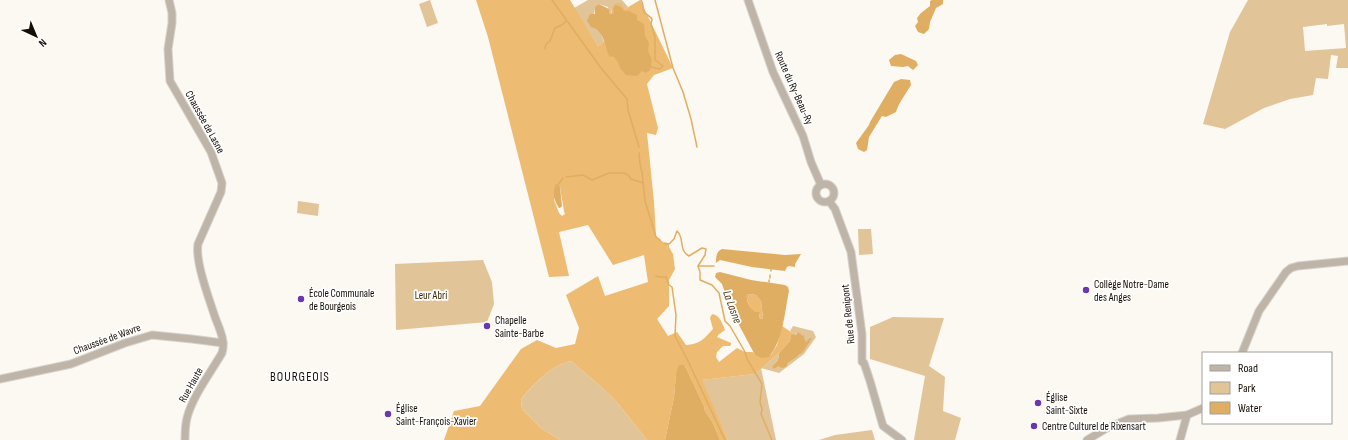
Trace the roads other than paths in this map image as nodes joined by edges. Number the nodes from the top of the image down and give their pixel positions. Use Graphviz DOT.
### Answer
graph roads {
  1 [pos="169,0"];
  2 [pos="748,0"];
  3 [pos="821,185"];
  4 [pos="829,200"];
  5 [pos="1348,261"];
  6 [pos="223,343"];
  7 [pos="1242,352"];
  8 [pos="0,379"];
  9 [pos="1202,408"];
  10 [pos="1187,415"];
  11 [pos="1088,439"];
  12 [pos="185,440"];
  13 [pos="902,440"];
  14 [pos="1180,440"];
  1 -- 6 [label="street, Chaussée de Lasne"];
  2 -- 3 [label="street, Route du Ry-Beau-Ry"];
  3 -- 4 [label="street"];
  3 -- 4 [label="street"];
  4 -- 13 [label="street, Rue de Renipont"];
  5 -- 7 [label="street"];
  6 -- 8 [label="street, Chaussée de Wavre"];
  6 -- 12 [label="street, Rue Haute"];
  9 -- 10 [label="street"];
  10 -- 11 [label="street"];
  10 -- 14 [label="street"];
}
